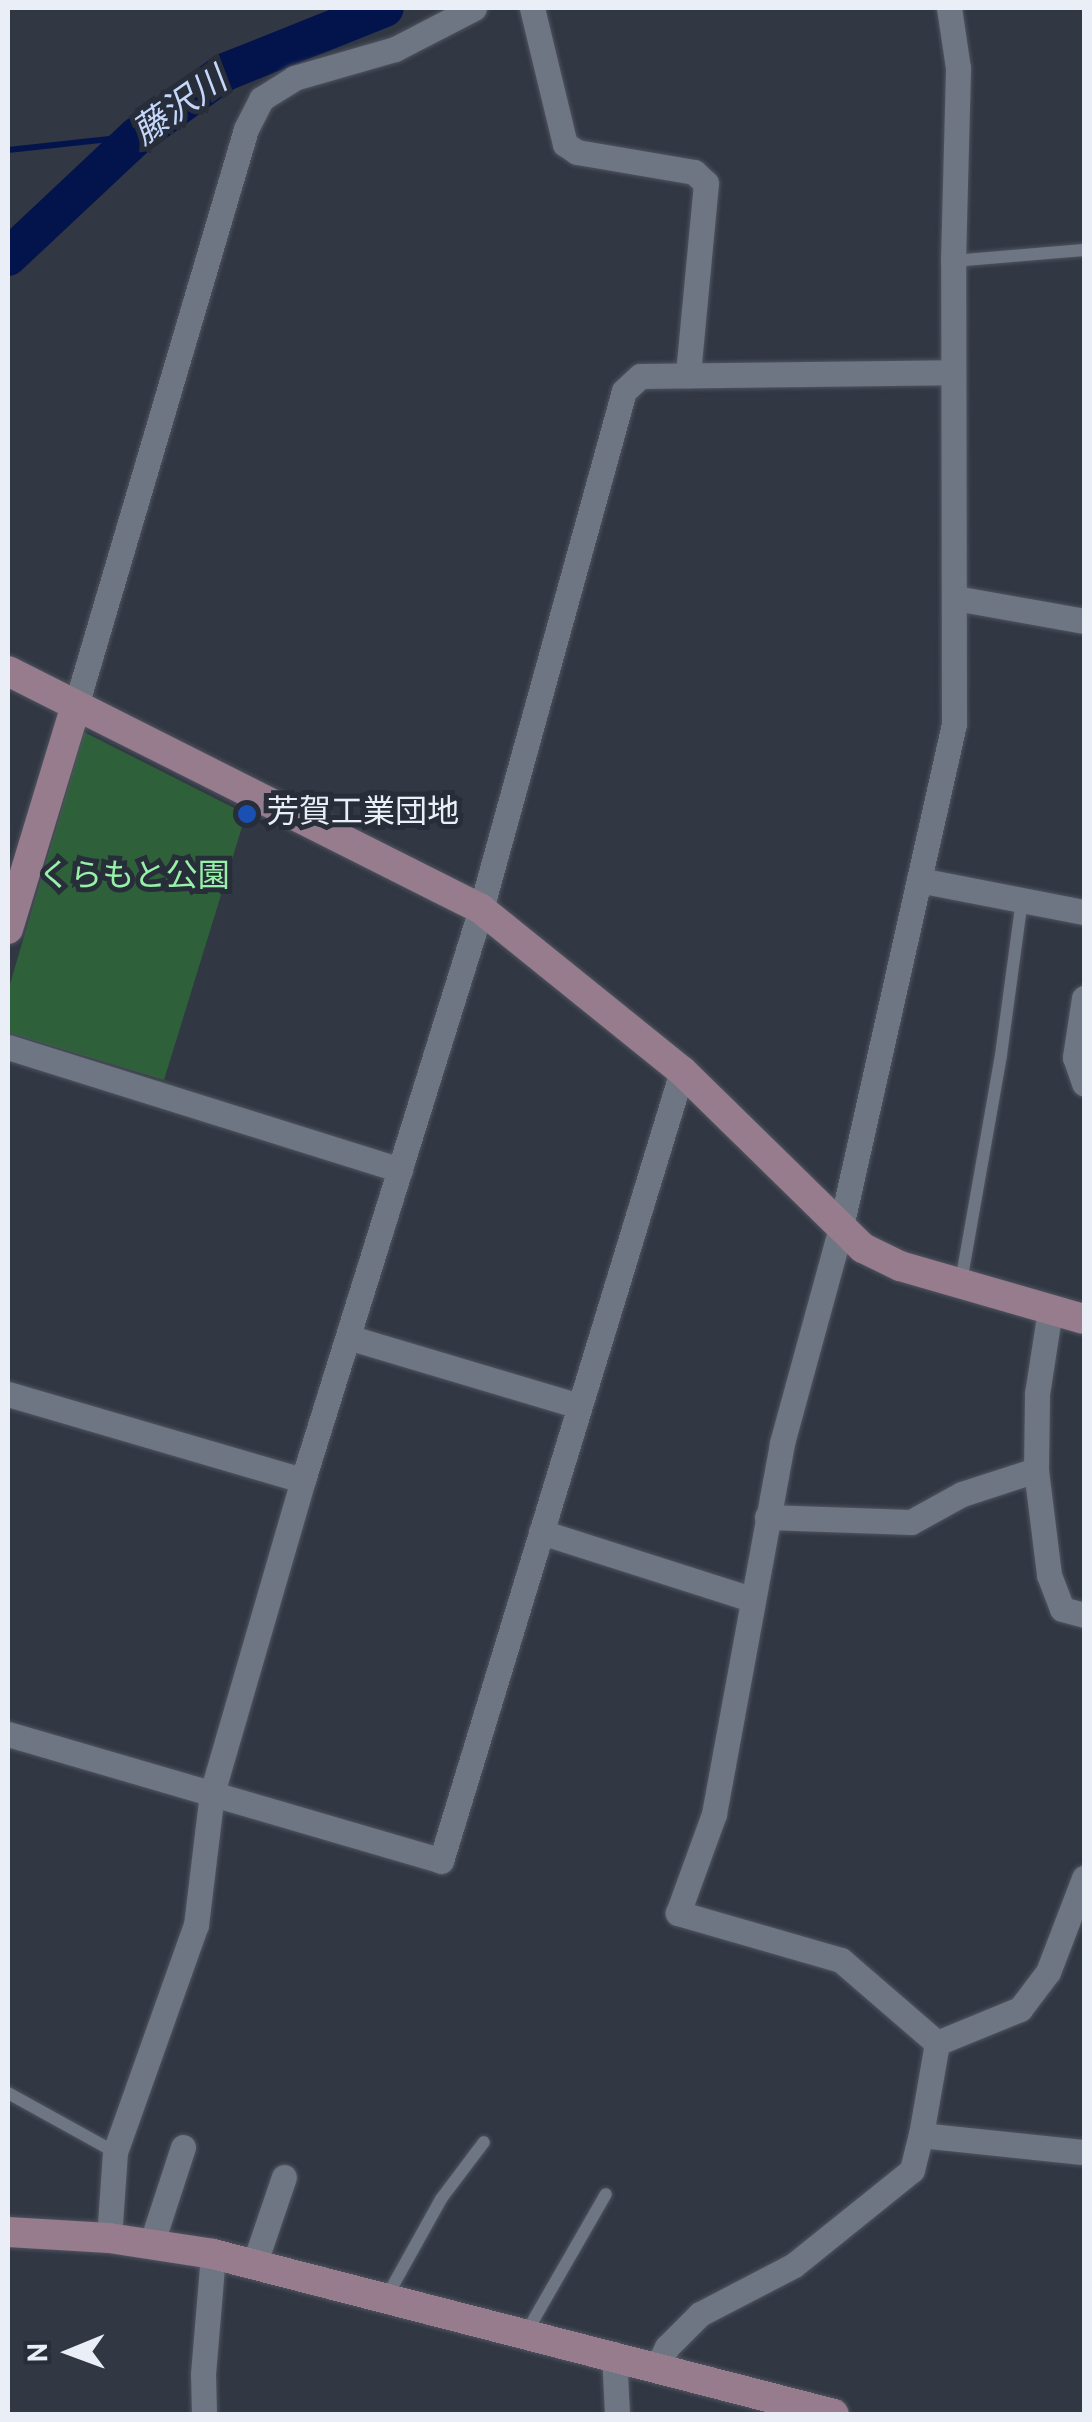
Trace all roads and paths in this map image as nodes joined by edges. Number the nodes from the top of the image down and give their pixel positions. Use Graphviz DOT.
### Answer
graph roads {
  1 [pos="474,8"];
  2 [pos="532,8"];
  3 [pos="949,8"];
  4 [pos="1084,250"];
  5 [pos="953,261"];
  6 [pos="953,372"];
  7 [pos="688,375"];
  8 [pos="955,598"];
  9 [pos="1084,621"];
  10 [pos="8,671"];
  11 [pos="75,709"];
  12 [pos="919,880"];
  13 [pos="1022,900"];
  14 [pos="481,909"];
  15 [pos="1084,912"];
  16 [pos="8,929"];
  17 [pos="1084,998"];
  18 [pos="8,1047"];
  19 [pos="682,1071"];
  20 [pos="1084,1082"];
  21 [pos="400,1170"];
  22 [pos="840,1232"];
  23 [pos="961,1285"];
  24 [pos="1050,1310"];
  25 [pos="1084,1319"];
  26 [pos="348,1337"];
  27 [pos="8,1394"];
  28 [pos="579,1406"];
  29 [pos="1036,1470"];
  30 [pos="303,1480"];
  31 [pos="766,1518"];
  32 [pos="541,1532"];
  33 [pos="751,1599"];
  34 [pos="1084,1614"];
  35 [pos="8,1734"];
  36 [pos="212,1794"];
  37 [pos="1084,1878"];
  38 [pos="938,2043"];
  39 [pos="8,2094"];
  40 [pos="920,2135"];
  41 [pos="484,2142"];
  42 [pos="183,2147"];
  43 [pos="116,2152"];
  44 [pos="1084,2152"];
  45 [pos="284,2177"];
  46 [pos="606,2194"];
  47 [pos="8,2232"];
  48 [pos="110,2238"];
  49 [pos="151,2244"];
  50 [pos="212,2254"];
  51 [pos="254,2264"];
  52 [pos="386,2298"];
  53 [pos="526,2332"];
  54 [pos="614,2354"];
  55 [pos="658,2366"];
  56 [pos="204,2414"];
  57 [pos="616,2414"];
  58 [pos="834,2414"];
  1 -- 11 [label="street"];
  2 -- 7 [label="street"];
  3 -- 5 [label="street"];
  4 -- 5 [label="lane"];
  5 -- 6 [label="street"];
  6 -- 7 [label="street"];
  6 -- 8 [label="street"];
  7 -- 14 [label="street"];
  8 -- 9 [label="street"];
  8 -- 12 [label="street"];
  10 -- 11 [label="street"];
  11 -- 14 [label="street"];
  11 -- 16 [label="street"];
  12 -- 13 [label="street"];
  12 -- 22 [label="street"];
  13 -- 15 [label="street"];
  13 -- 23 [label="lane"];
  14 -- 19 [label="street"];
  14 -- 21 [label="street"];
  17 -- 20 [label="street"];
  18 -- 21 [label="street"];
  19 -- 22 [label="street"];
  19 -- 28 [label="street"];
  21 -- 26 [label="street"];
  22 -- 23 [label="street"];
  22 -- 31 [label="street"];
  23 -- 24 [label="street"];
  24 -- 25 [label="street"];
  24 -- 29 [label="street"];
  26 -- 28 [label="street"];
  26 -- 30 [label="street"];
  27 -- 30 [label="street"];
  28 -- 32 [label="street"];
  29 -- 31 [label="street"];
  29 -- 34 [label="street"];
  30 -- 36 [label="street"];
  31 -- 33 [label="street"];
  32 -- 33 [label="street"];
  32 -- 36 [label="street"];
  33 -- 38 [label="street"];
  35 -- 36 [label="street"];
  36 -- 43 [label="street"];
  37 -- 38 [label="street"];
  38 -- 40 [label="street"];
  39 -- 43 [label="lane"];
  40 -- 44 [label="street"];
  40 -- 55 [label="street"];
  41 -- 52 [label="lane"];
  42 -- 49 [label="street"];
  43 -- 48 [label="street"];
  45 -- 51 [label="street"];
  46 -- 53 [label="lane"];
  47 -- 48 [label="street"];
  48 -- 49 [label="street"];
  49 -- 50 [label="street"];
  50 -- 51 [label="street"];
  50 -- 56 [label="street"];
  51 -- 52 [label="street"];
  52 -- 53 [label="street"];
  53 -- 54 [label="street"];
  54 -- 55 [label="street"];
  54 -- 57 [label="street"];
  55 -- 58 [label="street"];
}
